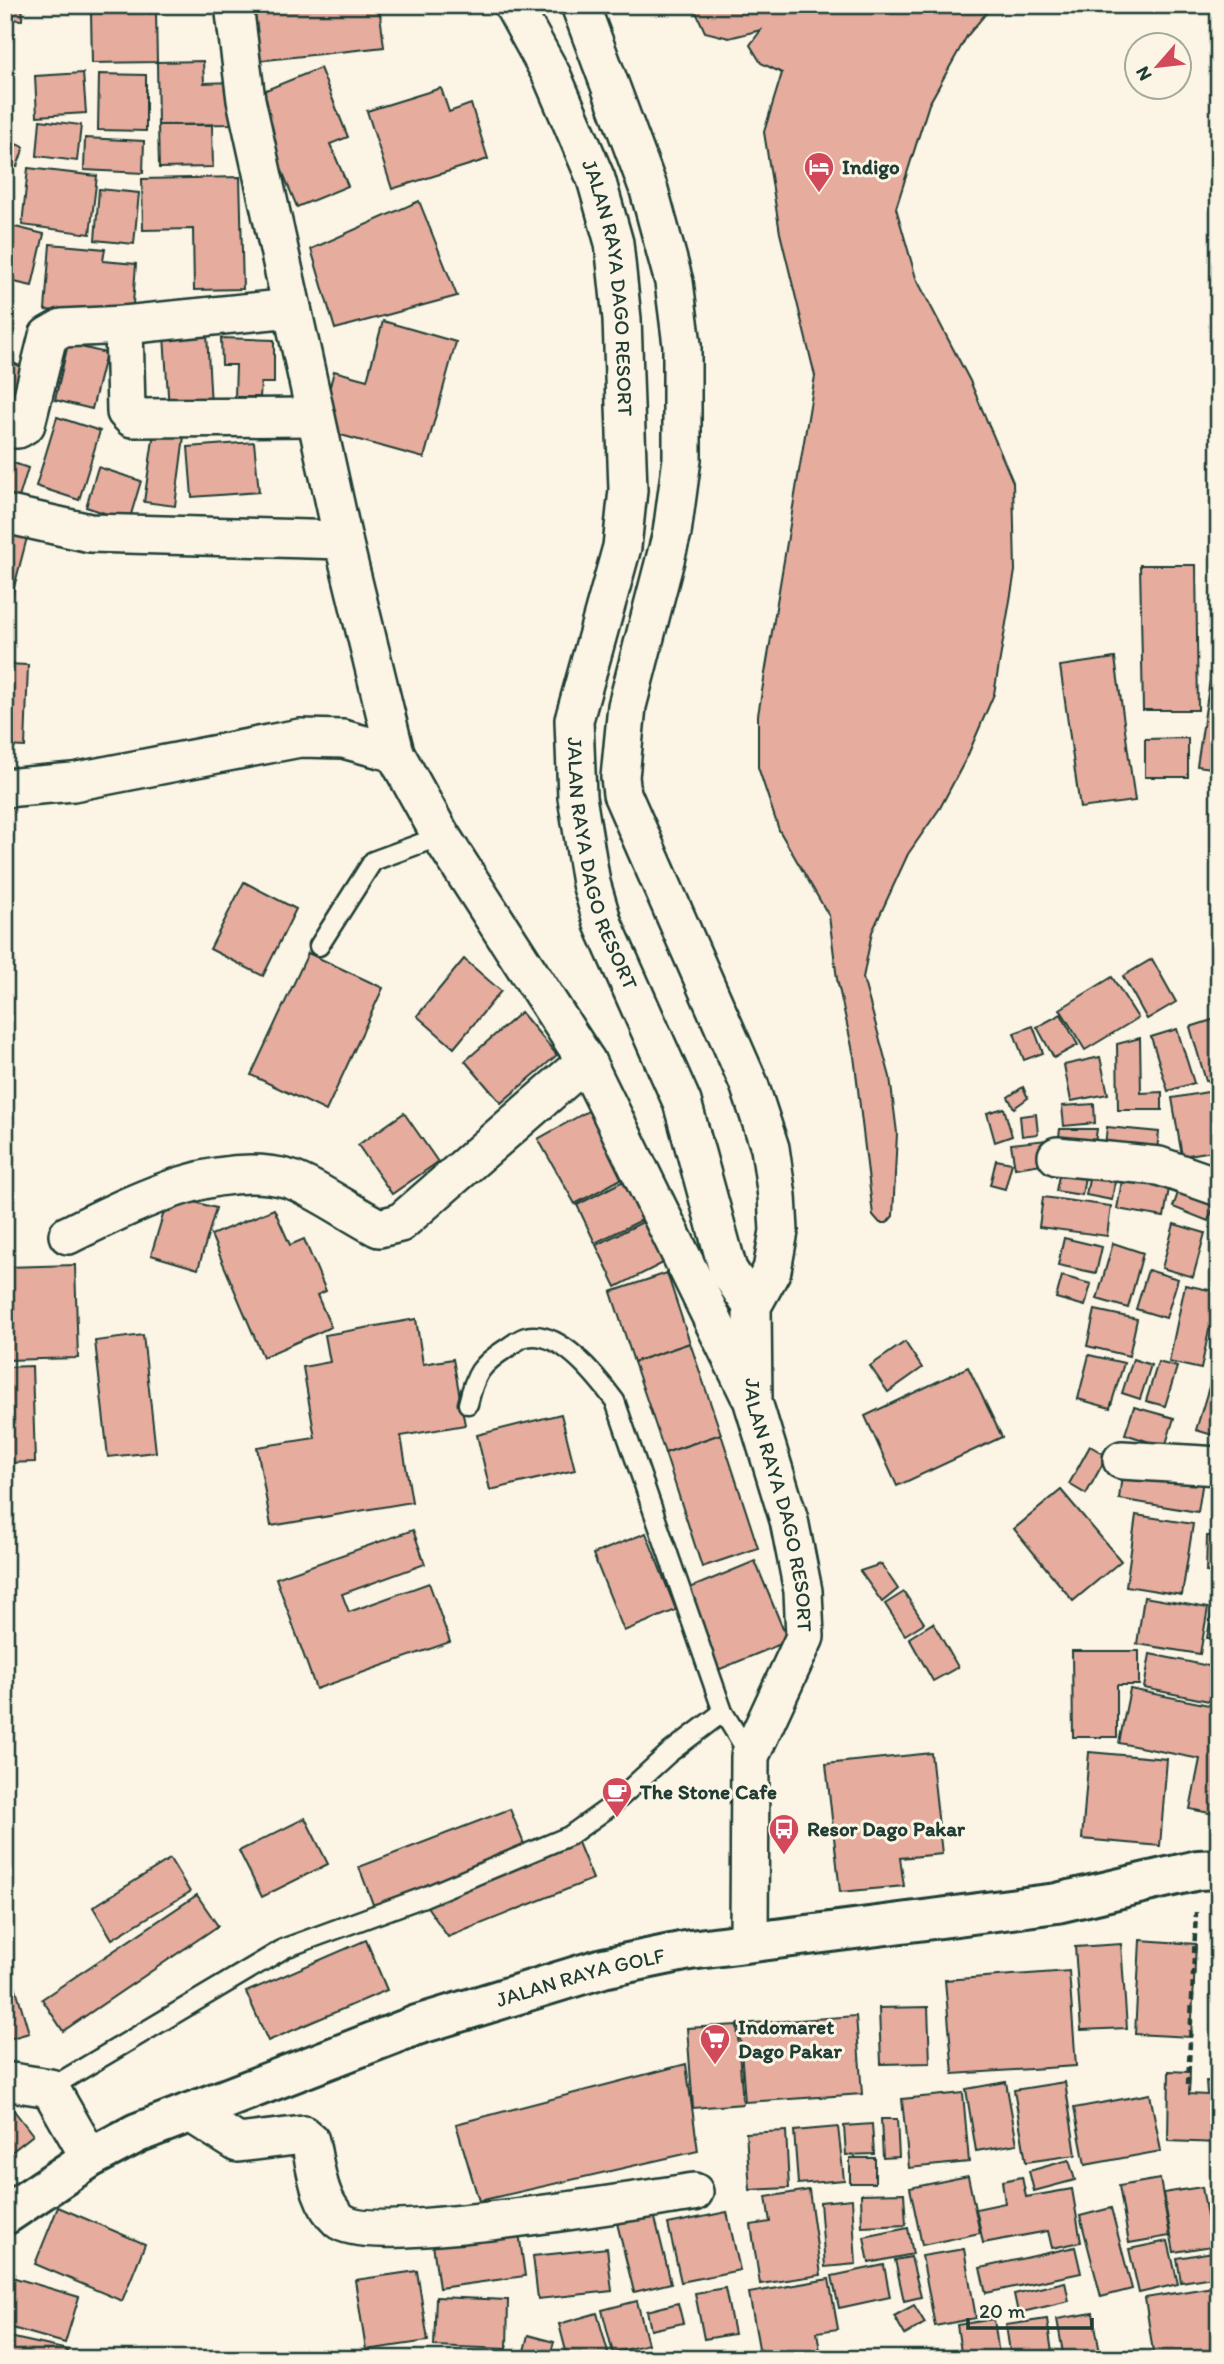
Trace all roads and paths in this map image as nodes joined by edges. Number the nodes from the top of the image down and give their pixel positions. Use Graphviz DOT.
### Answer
graph roads {
  1 [pos="234,5"];
  2 [pos="513,5"];
  3 [pos="580,5"];
  4 [pos="292,308"];
  5 [pos="124,325"];
  6 [pos="315,416"];
  7 [pos="5,429"];
  8 [pos="5,514"];
  9 [pos="342,540"];
  10 [pos="395,753"];
  11 [pos="5,788"];
  12 [pos="441,836"];
  13 [pos="318,946"];
  14 [pos="586,1061"];
  15 [pos="1057,1156"];
  16 [pos="1219,1187"];
  17 [pos="68,1235"];
  18 [pos="752,1306"];
  19 [pos="753,1402"];
  20 [pos="468,1404"];
  21 [pos="1122,1460"];
  22 [pos="1219,1466"];
  23 [pos="723,1712"];
  24 [pos="750,1756"];
  25 [pos="1209,1869"];
  26 [pos="749,1942"];
  27 [pos="5,2081"];
  28 [pos="1188,2085"];
  29 [pos="50,2088"];
  30 [pos="189,2112"];
  31 [pos="90,2158"];
  32 [pos="694,2192"];
  33 [pos="5,2215"];
  1 -- 4 [label="street"];
  2 -- 18 [label="street, JALAN RAYA DAGO RESORT"];
  3 -- 18 [label="street, JALAN RAYA DAGO RESORT"];
  4 -- 5 [label="street"];
  4 -- 6 [label="street"];
  5 -- 6 [label="street"];
  5 -- 7 [label="street"];
  6 -- 9 [label="street"];
  8 -- 9 [label="street"];
  9 -- 10 [label="street"];
  10 -- 11 [label="street"];
  10 -- 12 [label="street"];
  12 -- 13 [label="lane"];
  12 -- 14 [label="street"];
  14 -- 17 [label="street"];
  14 -- 19 [label="street"];
  15 -- 16 [label="street"];
  18 -- 19 [label="street, JALAN RAYA DAGO RESORT"];
  19 -- 24 [label="street, JALAN RAYA DAGO RESORT"];
  20 -- 23 [label="lane"];
  21 -- 22 [label="street"];
  23 -- 24 [label="lane"];
  23 -- 29 [label="lane"];
  24 -- 26 [label="street, JALAN RAYA DAGO RESORT"];
  25 -- 26 [label="street, JALAN RAYA GOLF"];
  25 -- 28 [label="path"];
  26 -- 30 [label="street, JALAN RAYA GOLF"];
  27 -- 29 [label="street"];
  29 -- 31 [label="street"];
  30 -- 31 [label="street, JALAN RAYA GOLF"];
  30 -- 32 [label="street"];
  31 -- 33 [label="street, JALAN RAYA GOLF"];
}
